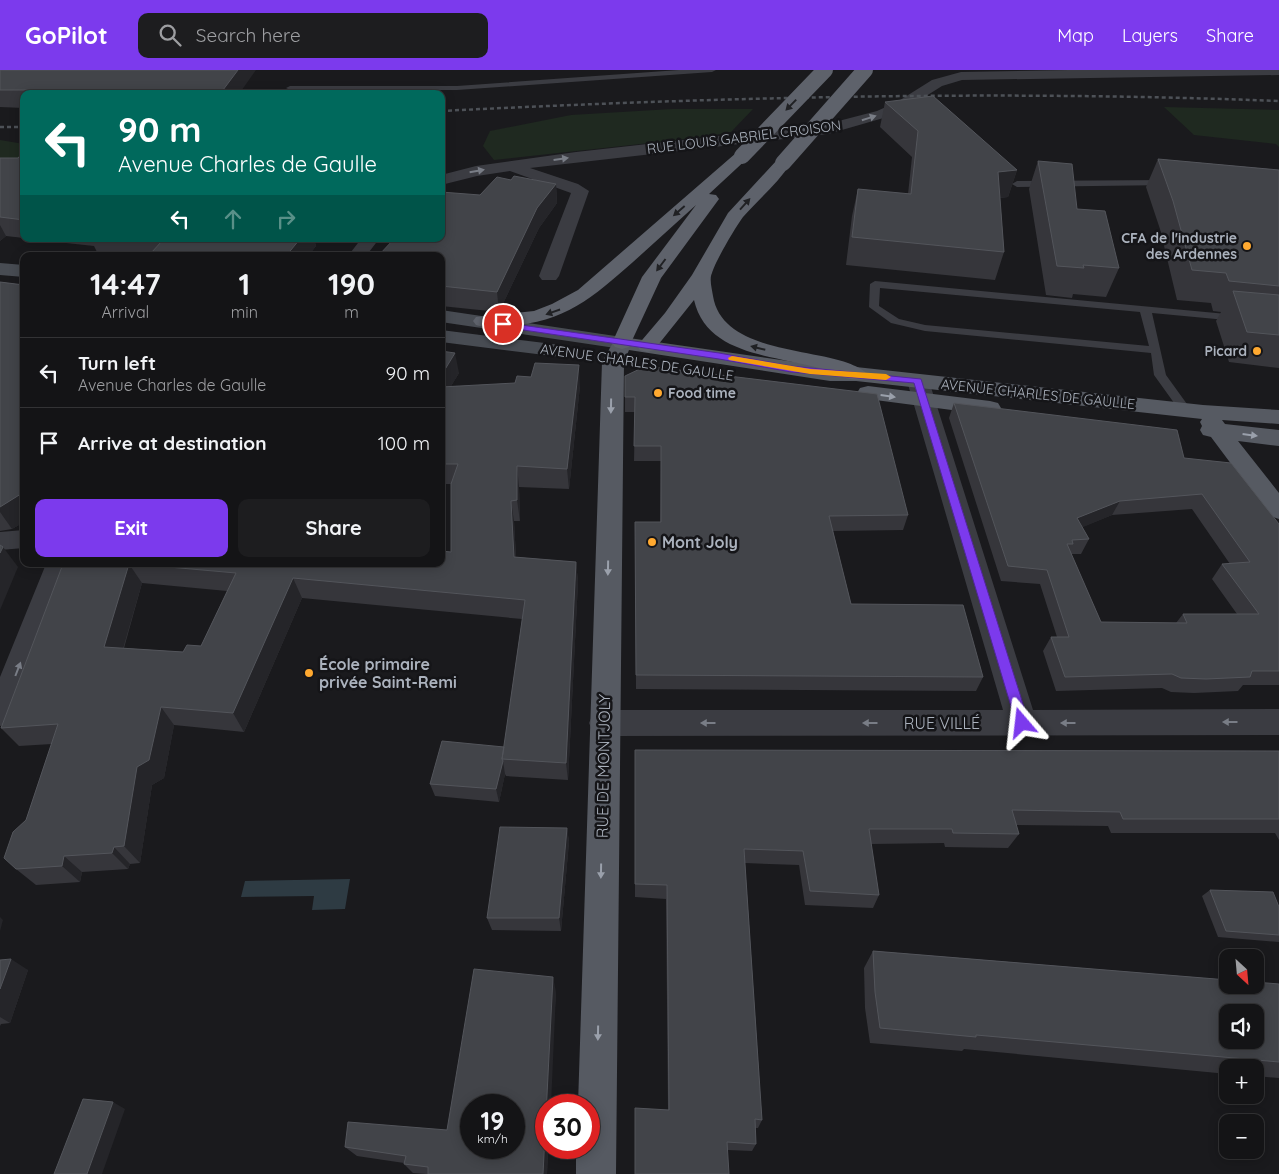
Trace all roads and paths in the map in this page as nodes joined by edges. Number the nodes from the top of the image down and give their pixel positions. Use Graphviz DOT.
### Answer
graph roads {
  1 [pos="712,70"];
  2 [pos="825,70"];
  3 [pos="865,70"];
  4 [pos="1279,71"];
  5 [pos="290,88"];
  6 [pos="742,156"];
  7 [pos="513,166"];
  8 [pos="445,179"];
  9 [pos="1175,183"];
  10 [pos="1018,184"];
  11 [pos="368,242"];
  12 [pos="360,252"];
  13 [pos="0,269"];
  14 [pos="20,271"];
  15 [pos="701,275"];
  16 [pos="549,276"];
  17 [pos="0,282"];
  18 [pos="20,284"];
  19 [pos="1145,309"];
  20 [pos="445,316"];
  21 [pos="483,321"];
  22 [pos="1279,322"];
  23 [pos="445,336"];
  24 [pos="647,346"];
  25 [pos="618,350"];
  26 [pos="1156,350"];
  27 [pos="856,374"];
  28 [pos="920,391"];
  29 [pos="1194,412"];
  30 [pos="1279,417"];
  31 [pos="1217,431"];
  32 [pos="1279,438"];
  33 [pos="1279,510"];
  34 [pos="20,539"];
  35 [pos="0,541"];
  36 [pos="57,567"];
  37 [pos="0,714"];
  38 [pos="1279,722"];
  39 [pos="604,723"];
  40 [pos="1022,723"];
  41 [pos="596,1174"];
  1 -- 5 [label="lane"];
  2 -- 6 [label="highway, one-way, bridge"];
  15 -- 3 [label="highway, one-way, bridge"];
  7 -- 4 [label="street, RUE LOUIS GABRIEL CROISON, one-way"];
  6 -- 21 [label="highway, one-way"];
  6 -- 25 [label="highway, one-way"];
  8 -- 7 [label="street, RUE LOUIS GABRIEL CROISON, one-way"];
  7 -- 16 [label="street"];
  9 -- 10 [label="lane"];
  11 -- 12 [label="street"];
  13 -- 14 [label="main road"];
  15 -- 24 [label="highway"];
  27 -- 15 [label="highway, one-way"];
  17 -- 18 [label="main road"];
  19 -- 22 [label="lane"];
  19 -- 26 [label="lane"];
  19 -- 26 [label="lane"];
  20 -- 21 [label="main road, AVENUE CHARLES DE GAULLE"];
  21 -- 25 [label="main road, AVENUE CHARLES DE GAULLE"];
  23 -- 25 [label="main road, AVENUE CHARLES DE GAULLE"];
  24 -- 25 [label="main road, AVENUE CHARLES DE GAULLE"];
  24 -- 27 [label="main road, AVENUE CHARLES DE GAULLE"];
  25 -- 28 [label="main road, AVENUE CHARLES DE GAULLE, one-way"];
  25 -- 39 [label="main road, RUE DE MONTJOLY, one-way"];
  26 -- 29 [label="lane"];
  27 -- 28 [label="main road, AVENUE CHARLES DE GAULLE"];
  28 -- 29 [label="main road, AVENUE CHARLES DE GAULLE"];
  28 -- 31 [label="main road, AVENUE CHARLES DE GAULLE"];
  28 -- 40 [label="street"];
  29 -- 30 [label="main road, AVENUE CHARLES DE GAULLE"];
  29 -- 31 [label="main road"];
  31 -- 32 [label="main road, AVENUE CHARLES DE GAULLE, one-way"];
  31 -- 33 [label="main road"];
  34 -- 35 [label="street"];
  37 -- 36 [label="street, one-way"];
  38 -- 40 [label="street, RUE VILLÉ, one-way"];
  40 -- 39 [label="street, RUE VILLÉ, one-way"];
  39 -- 41 [label="main road, RUE DE MONTJOLY, one-way"];
}
